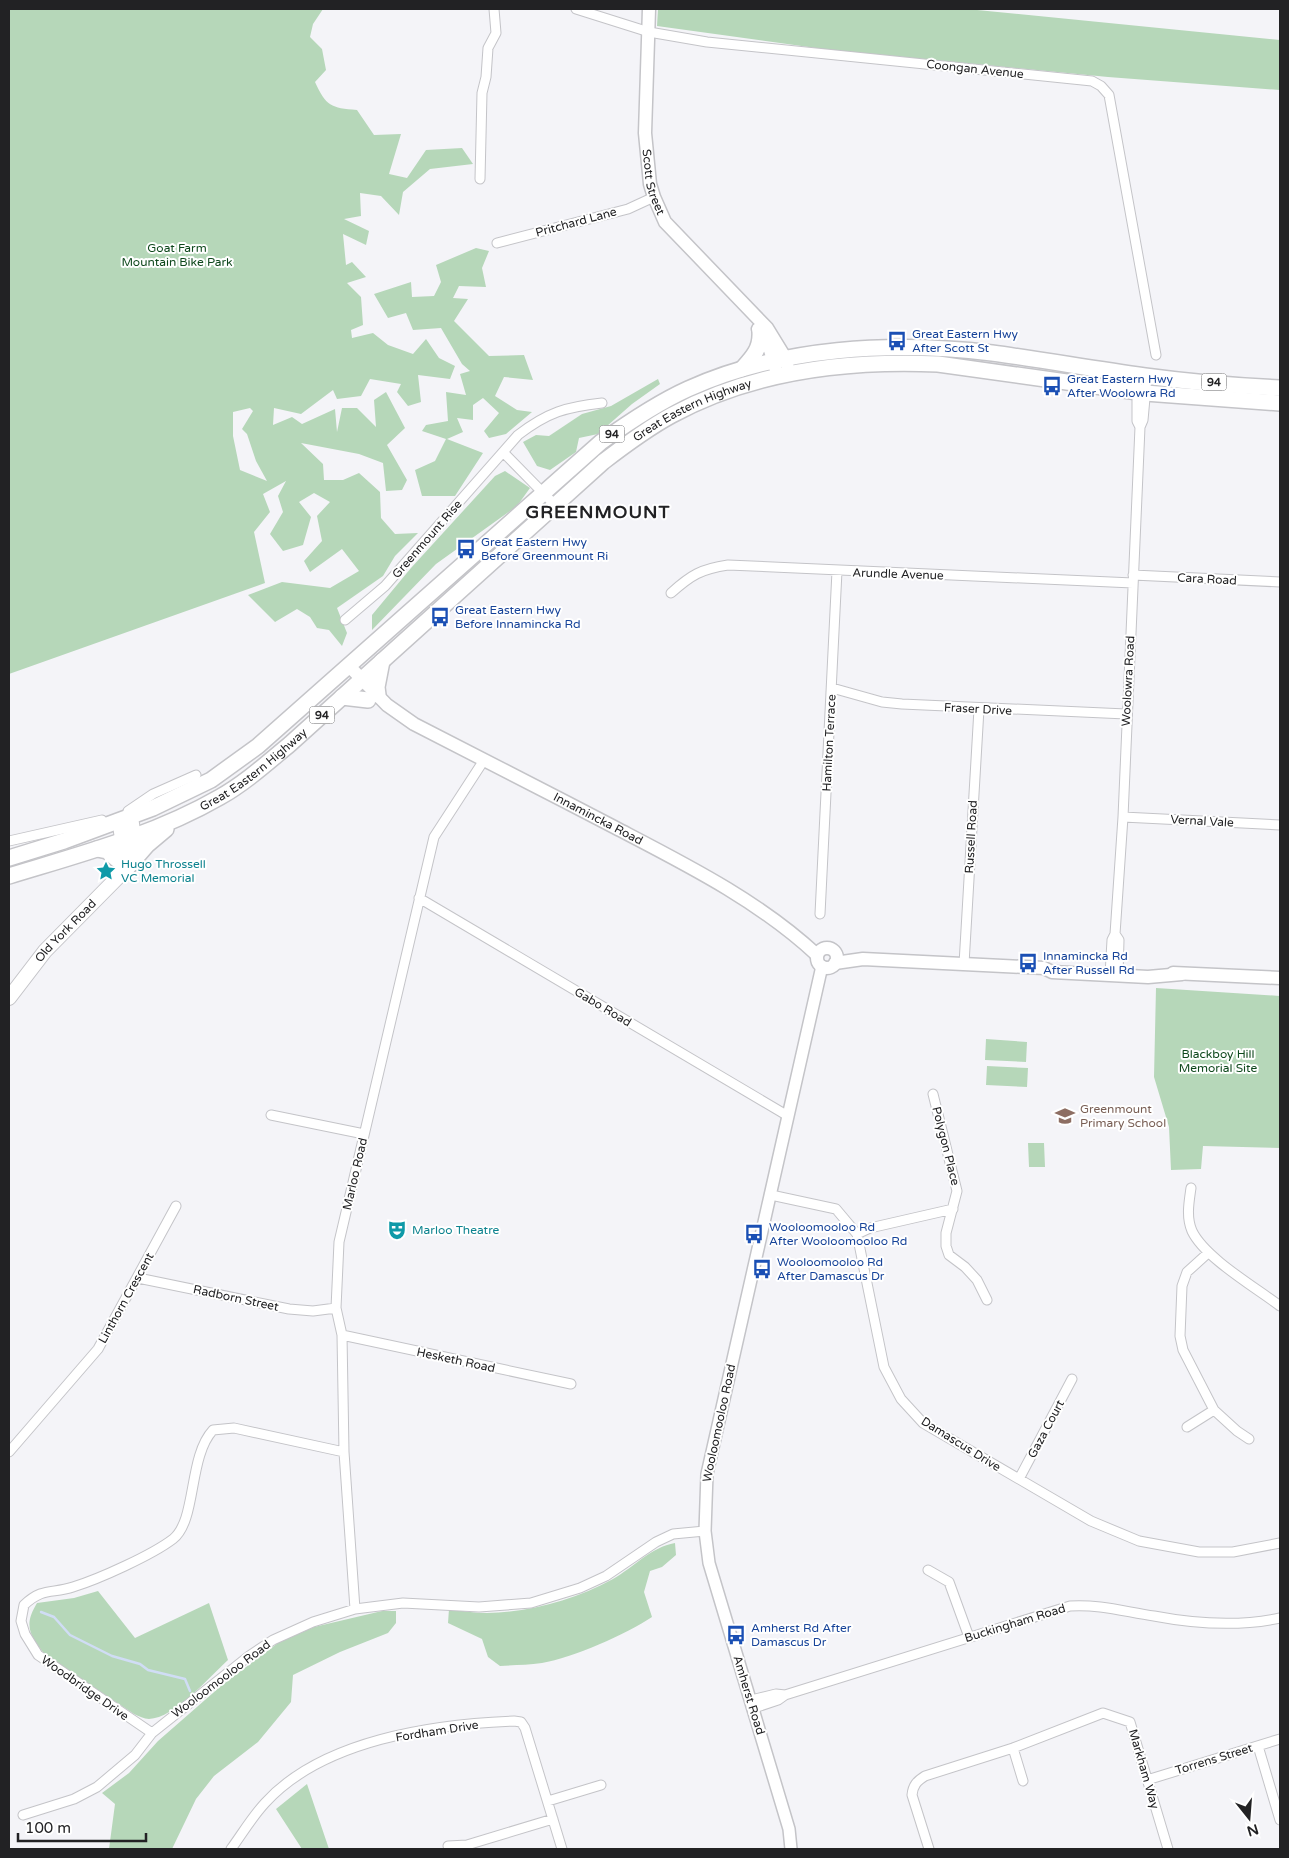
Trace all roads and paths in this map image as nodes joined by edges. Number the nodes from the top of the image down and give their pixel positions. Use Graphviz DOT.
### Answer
graph roads {
  1 [pos="494,9"];
  2 [pos="576,9"];
  3 [pos="649,9"];
  4 [pos="649,32"];
  5 [pos="480,179"];
  6 [pos="654,197"];
  7 [pos="497,243"];
  8 [pos="754,317"];
  9 [pos="760,332"];
  10 [pos="1156,356"];
  11 [pos="782,368"];
  12 [pos="742,369"];
  13 [pos="1142,376"];
  14 [pos="1280,388"];
  15 [pos="1141,392"];
  16 [pos="602,403"];
  17 [pos="1280,404"];
  18 [pos="503,452"];
  19 [pos="543,493"];
  20 [pos="554,504"];
  21 [pos="837,571"];
  22 [pos="1133,579"];
  23 [pos="1280,582"];
  24 [pos="671,592"];
  25 [pos="346,620"];
  26 [pos="382,661"];
  27 [pos="345,668"];
  28 [pos="359,682"];
  29 [pos="832,688"];
  30 [pos="342,697"];
  31 [pos="378,700"];
  32 [pos="979,709"];
  33 [pos="1126,714"];
  34 [pos="484,760"];
  35 [pos="196,774"];
  36 [pos="178,790"];
  37 [pos="187,814"];
  38 [pos="1123,817"];
  39 [pos="125,819"];
  40 [pos="1280,826"];
  41 [pos="130,838"];
  42 [pos="9,841"];
  43 [pos="97,849"];
  44 [pos="9,858"];
  45 [pos="127,868"];
  46 [pos="9,876"];
  47 [pos="419,898"];
  48 [pos="820,914"];
  49 [pos="827,959"];
  50 [pos="964,964"];
  51 [pos="1114,971"];
  52 [pos="1280,978"];
  53 [pos="9,998"];
  54 [pos="933,1094"];
  55 [pos="271,1115"];
  56 [pos="788,1116"];
  57 [pos="364,1134"];
  58 [pos="1191,1188"];
  59 [pos="771,1195"];
  60 [pos="176,1206"];
  61 [pos="953,1209"];
  62 [pos="857,1234"];
  63 [pos="1208,1253"];
  64 [pos="138,1278"];
  65 [pos="987,1300"];
  66 [pos="1280,1306"];
  67 [pos="336,1308"];
  68 [pos="342,1335"];
  69 [pos="1072,1378"];
  70 [pos="571,1384"];
  71 [pos="1214,1410"];
  72 [pos="1187,1427"];
  73 [pos="1249,1439"];
  74 [pos="9,1452"];
  75 [pos="344,1452"];
  76 [pos="1019,1479"];
  77 [pos="704,1531"];
  78 [pos="1280,1543"];
  79 [pos="928,1570"];
  80 [pos="355,1609"];
  81 [pos="1280,1618"];
  82 [pos="969,1637"];
  83 [pos="752,1704"];
  84 [pos="152,1733"];
  85 [pos="1280,1739"];
  86 [pos="1258,1746"];
  87 [pos="1013,1748"];
  88 [pos="1147,1780"];
  89 [pos="1024,1782"];
  90 [pos="601,1785"];
  91 [pos="548,1801"];
  92 [pos="23,1814"];
  93 [pos="553,1819"];
  94 [pos="1280,1820"];
  95 [pos="789,1829"];
  96 [pos="448,1846"];
  97 [pos="231,1849"];
  98 [pos="562,1849"];
  99 [pos="791,1849"];
  100 [pos="798,1849"];
  101 [pos="929,1849"];
  102 [pos="1168,1849"];
  1 -- 5 [label="street"];
  2 -- 4 [label="street, Coongan Avenue"];
  3 -- 4 [label="main road, Scott Street"];
  4 -- 6 [label="main road, Scott Street"];
  4 -- 10 [label="street, Coongan Avenue"];
  6 -- 7 [label="street, Pritchard Lane"];
  6 -- 8 [label="main road, Scott Street"];
  8 -- 9 [label="main road, Scott Street"];
  8 -- 11 [label="main road, Scott Street"];
  9 -- 11 [label="main road, Scott Street"];
  9 -- 12 [label="highway"];
  11 -- 12 [label="highway, Great Eastern Highway / 94"];
  11 -- 13 [label="highway, Great Eastern Highway / 94"];
  11 -- 15 [label="highway, Great Eastern Highway / 94"];
  11 -- 20 [label="highway, Great Eastern Highway / 94"];
  12 -- 19 [label="highway, Great Eastern Highway / 94"];
  13 -- 14 [label="highway, Great Eastern Highway / 94"];
  13 -- 15 [label="street, Woolowra Road"];
  15 -- 17 [label="highway, Great Eastern Highway / 94"];
  15 -- 22 [label="street, Woolowra Road"];
  16 -- 18 [label="street, Greenmount Rise"];
  18 -- 19 [label="street"];
  18 -- 25 [label="street, Greenmount Rise"];
  19 -- 20 [label="street"];
  19 -- 27 [label="highway, Great Eastern Highway / 94"];
  20 -- 26 [label="highway, Great Eastern Highway / 94"];
  21 -- 22 [label="street, Arundle Avenue"];
  21 -- 24 [label="street, Arundle Avenue"];
  21 -- 29 [label="street, Hamilton Terrace"];
  22 -- 23 [label="street, Cara Road"];
  22 -- 33 [label="street, Woolowra Road"];
  26 -- 28 [label="highway, Great Eastern Highway / 94"];
  26 -- 31 [label="highway"];
  27 -- 28 [label="main road, Innamincka Road"];
  27 -- 36 [label="highway, Great Eastern Highway / 94"];
  28 -- 30 [label="highway, Great Eastern Highway / 94"];
  28 -- 31 [label="main road, Innamincka Road"];
  29 -- 32 [label="street, Fraser Drive"];
  29 -- 48 [label="street, Hamilton Terrace"];
  30 -- 31 [label="highway"];
  30 -- 37 [label="highway, Great Eastern Highway / 94"];
  31 -- 34 [label="main road, Innamincka Road"];
  32 -- 33 [label="street, Fraser Drive"];
  32 -- 50 [label="street, Russell Road"];
  33 -- 38 [label="street, Woolowra Road"];
  34 -- 47 [label="street, Marloo Road"];
  34 -- 49 [label="main road, Innamincka Road"];
  35 -- 36 [label="street"];
  36 -- 37 [label="street"];
  36 -- 39 [label="highway, Great Eastern Highway / 94"];
  36 -- 42 [label="street"];
  37 -- 41 [label="highway, Great Eastern Highway / 94"];
  37 -- 45 [label="highway"];
  38 -- 40 [label="street, Vernal Vale"];
  38 -- 51 [label="street, Woolowra Road"];
  39 -- 41 [label="main road"];
  39 -- 44 [label="highway, Great Eastern Highway / 94"];
  41 -- 43 [label="highway, Great Eastern Highway / 94"];
  41 -- 45 [label="main road"];
  43 -- 45 [label="highway"];
  43 -- 46 [label="highway, Great Eastern Highway / 94"];
  45 -- 53 [label="main road, Old York Road"];
  47 -- 56 [label="street, Gabo Road"];
  47 -- 57 [label="street, Marloo Road"];
  49 -- 50 [label="main road, Innamincka Road"];
  49 -- 56 [label="street, Wooloomooloo Road"];
  50 -- 51 [label="main road, Innamincka Road"];
  51 -- 52 [label="main road, Innamincka Road"];
  54 -- 61 [label="street, Polygon Place"];
  55 -- 57 [label="street"];
  56 -- 59 [label="street, Wooloomooloo Road"];
  57 -- 67 [label="street, Marloo Road"];
  58 -- 63 [label="street"];
  59 -- 62 [label="street, Damascus Drive"];
  59 -- 77 [label="street, Wooloomooloo Road"];
  60 -- 64 [label="street, Linthorn Crescent"];
  61 -- 62 [label="street"];
  61 -- 65 [label="street, Polygon Place"];
  62 -- 76 [label="street, Damascus Drive"];
  63 -- 66 [label="street"];
  63 -- 71 [label="street"];
  64 -- 67 [label="street, Radborn Street"];
  64 -- 74 [label="street, Linthorn Crescent"];
  67 -- 68 [label="street, Marloo Road"];
  68 -- 70 [label="street, Hesketh Road"];
  68 -- 75 [label="street, Marloo Road"];
  69 -- 76 [label="street, Gaza Court"];
  71 -- 72 [label="street"];
  71 -- 73 [label="street"];
  75 -- 80 [label="street, Marloo Road"];
  75 -- 84 [label="street, Woodbridge Drive"];
  76 -- 78 [label="street, Damascus Drive"];
  77 -- 80 [label="street, Wooloomooloo Road"];
  77 -- 83 [label="street, Amherst Road"];
  79 -- 82 [label="street"];
  80 -- 84 [label="street, Wooloomooloo Road"];
  81 -- 82 [label="street, Buckingham Road"];
  82 -- 83 [label="street, Buckingham Road"];
  83 -- 95 [label="street, Amherst Road"];
  84 -- 92 [label="street, Wooloomooloo Road"];
  85 -- 86 [label="street, Torrens Street"];
  86 -- 88 [label="street, Torrens Street"];
  86 -- 94 [label="street"];
  87 -- 88 [label="street, Markham Way"];
  87 -- 89 [label="street"];
  87 -- 101 [label="street, Markham Way"];
  88 -- 102 [label="street, Markham Way"];
  90 -- 91 [label="street"];
  91 -- 93 [label="street, Fordham Drive"];
  91 -- 97 [label="street, Fordham Drive"];
  93 -- 96 [label="street"];
  93 -- 98 [label="street, Fordham Drive"];
  95 -- 99 [label="street, Amherst Road"];
  95 -- 100 [label="street, Amherst Road"];
}
